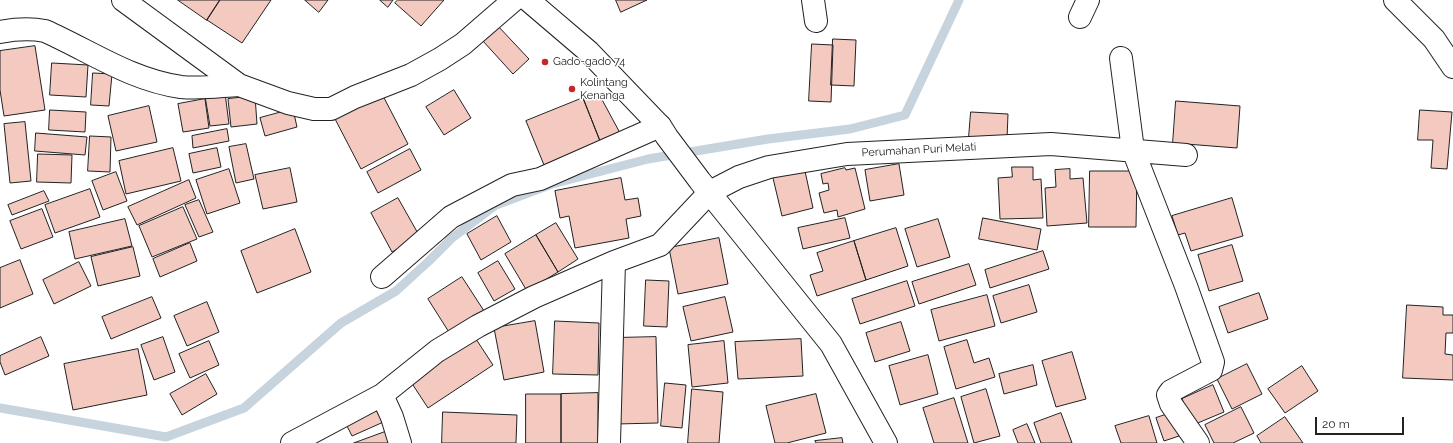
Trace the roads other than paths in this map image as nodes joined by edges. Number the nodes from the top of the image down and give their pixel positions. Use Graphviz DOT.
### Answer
graph roads {
  1 [pos="123,0"];
  2 [pos="514,0"];
  3 [pos="528,0"];
  4 [pos="1395,0"];
  5 [pos="0,32"];
  6 [pos="1122,58"];
  7 [pos="1453,67"];
  8 [pos="239,85"];
  9 [pos="663,131"];
  10 [pos="1133,150"];
  11 [pos="1186,155"];
  12 [pos="705,186"];
  13 [pos="614,262"];
  14 [pos="382,277"];
  15 [pos="382,395"];
  16 [pos="1194,438"];
  17 [pos="292,443"];
  18 [pos="400,443"];
  19 [pos="609,443"];
  20 [pos="886,443"];
  1 -- 8 [label="street"];
  2 -- 8 [label="street"];
  3 -- 9 [label="street"];
  4 -- 7 [label="street"];
  5 -- 8 [label="street"];
  6 -- 10 [label="street"];
  9 -- 12 [label="street"];
  9 -- 14 [label="street"];
  10 -- 11 [label="street, Perumahan Puri Melati"];
  10 -- 12 [label="street, Perumahan Puri Melati"];
  10 -- 16 [label="street"];
  12 -- 13 [label="street, Perumahan Puri Melati"];
  12 -- 20 [label="street"];
  13 -- 15 [label="street, Perumahan Puri Melati"];
  13 -- 19 [label="street"];
  15 -- 17 [label="street, Perumahan Puri Melati"];
  15 -- 18 [label="street"];
}
